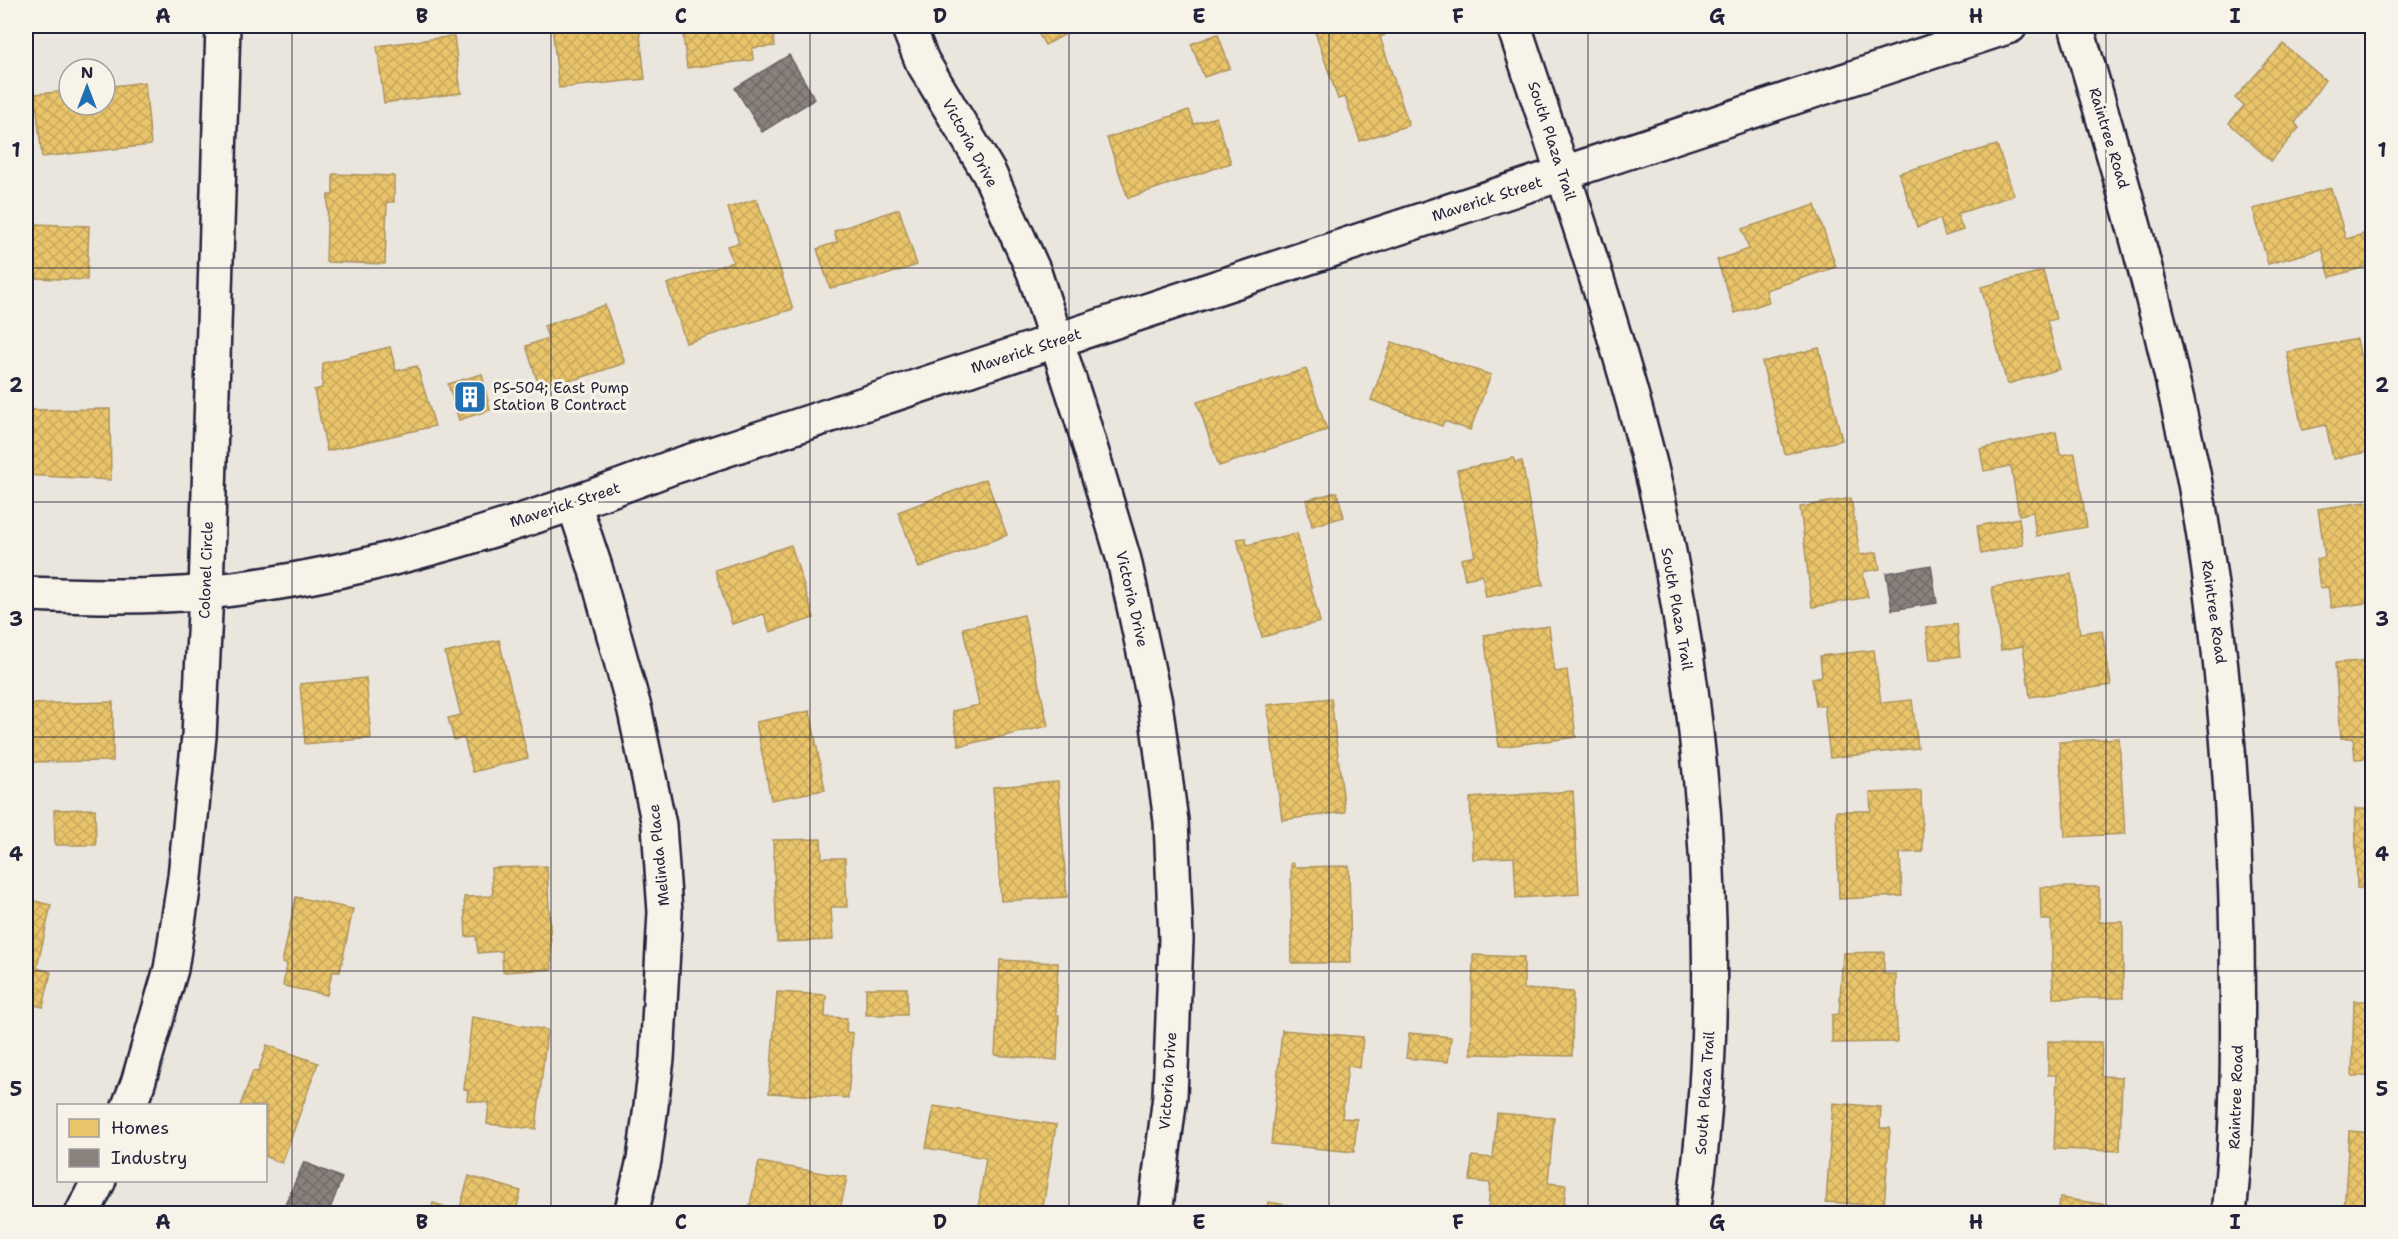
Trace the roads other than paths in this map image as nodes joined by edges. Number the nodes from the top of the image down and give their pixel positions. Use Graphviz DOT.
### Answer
graph roads {
  1 [pos="223,26"];
  2 [pos="908,26"];
  3 [pos="1514,26"];
  4 [pos="2010,26"];
  5 [pos="2076,26"];
  6 [pos="1563,174"];
  7 [pos="1055,342"];
  8 [pos="574,504"];
  9 [pos="206,592"];
  10 [pos="26,594"];
  11 [pos="130,1104"];
  12 [pos="98,1182"];
  13 [pos="82,1214"];
  14 [pos="631,1214"];
  15 [pos="1155,1214"];
  16 [pos="1693,1214"];
  17 [pos="2229,1214"];
  1 -- 9 [label="street, Colonel Circle"];
  2 -- 7 [label="street, Victoria Drive"];
  3 -- 6 [label="street, South Plaza Trail"];
  4 -- 6 [label="street, Maverick Street"];
  5 -- 17 [label="street, Raintree Road"];
  6 -- 7 [label="street, Maverick Street"];
  6 -- 16 [label="street, South Plaza Trail"];
  7 -- 8 [label="street, Maverick Street"];
  7 -- 15 [label="street, Victoria Drive"];
  8 -- 9 [label="street, Maverick Street"];
  8 -- 14 [label="street, Melinda Place"];
  9 -- 10 [label="street, Maverick Street"];
  9 -- 11 [label="street, Colonel Circle"];
  12 -- 13 [label="street"];
}
